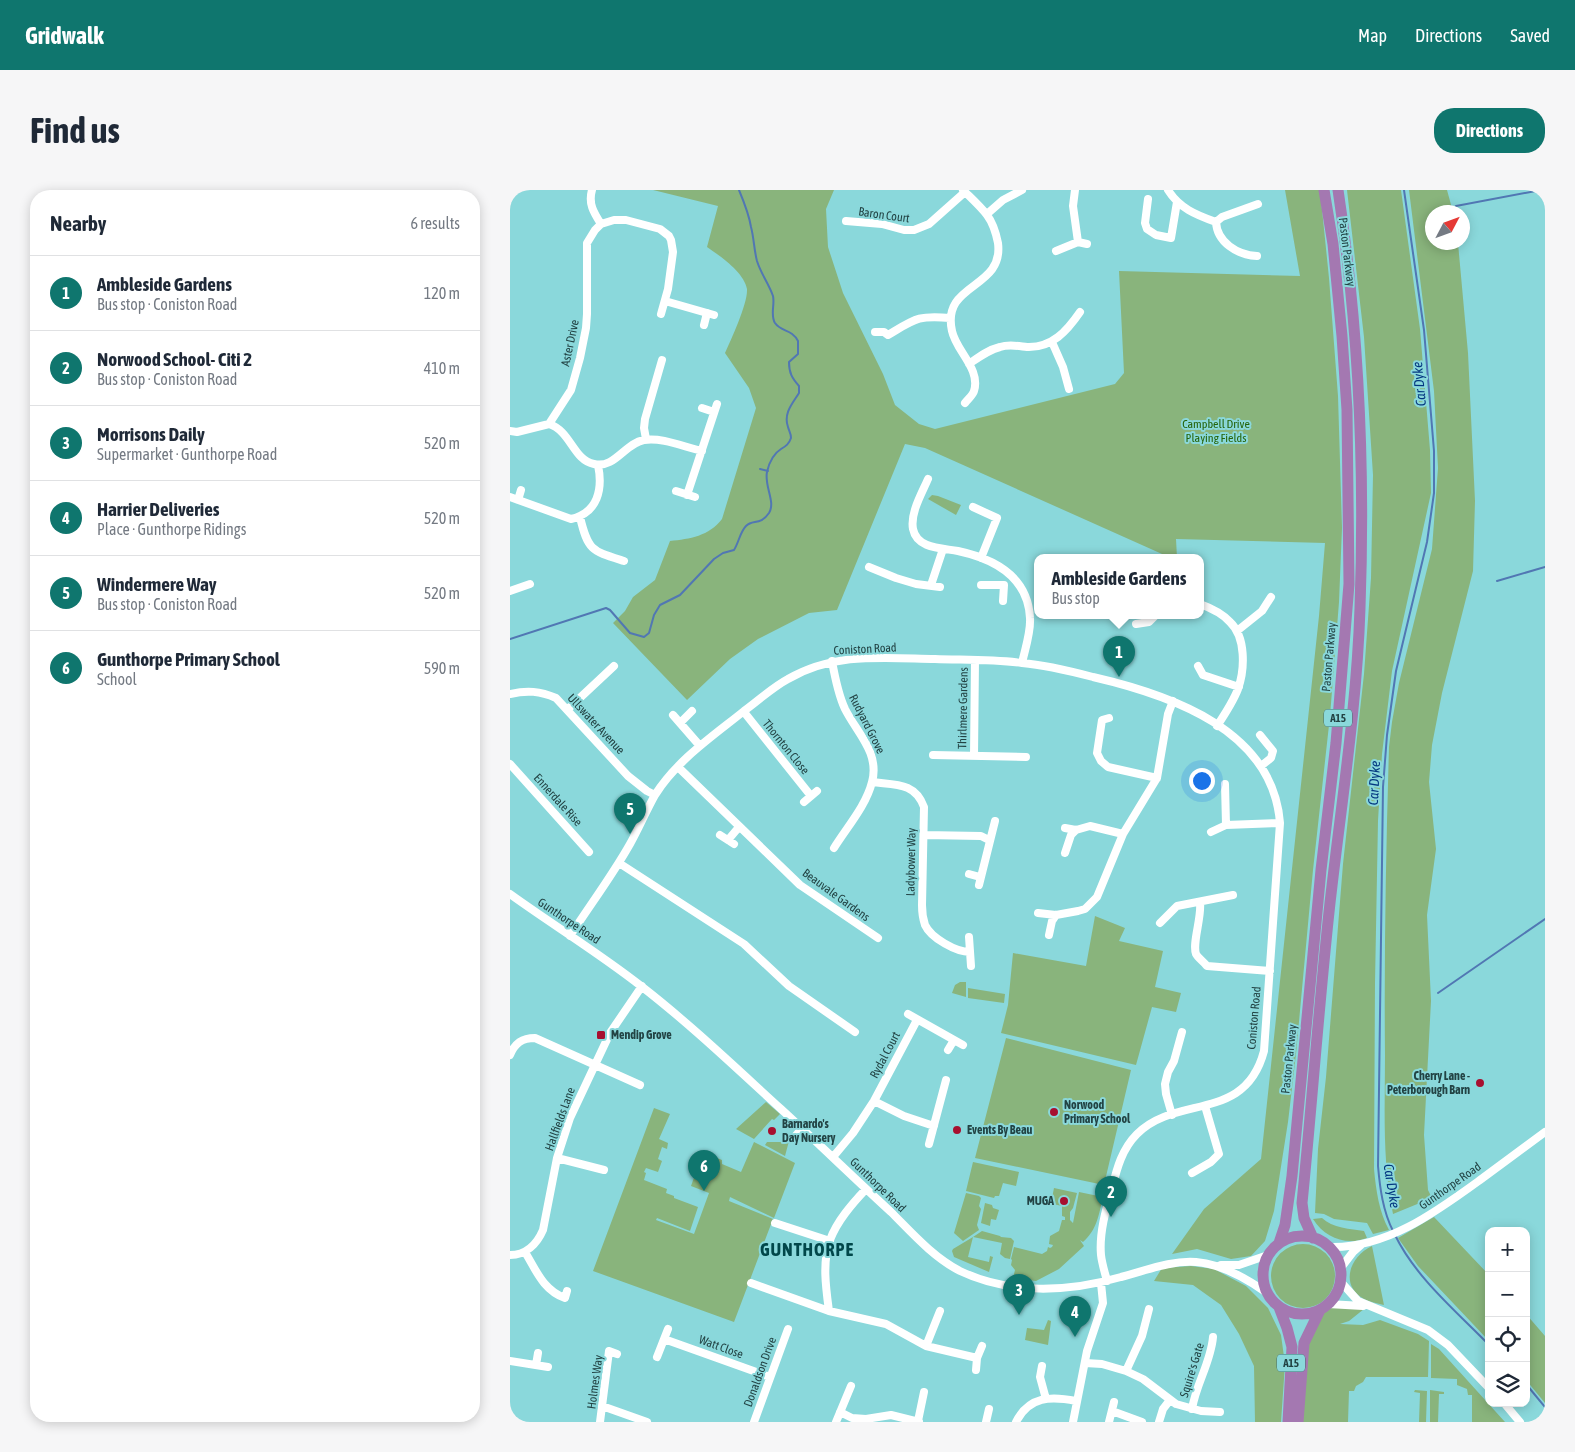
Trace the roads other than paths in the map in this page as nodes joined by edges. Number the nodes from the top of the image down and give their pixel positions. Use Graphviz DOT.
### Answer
graph roads {
  1 [pos="592,190"];
  2 [pos="1022,190"];
  3 [pos="1075,190"];
  4 [pos="1168,190"];
  5 [pos="1324,190"];
  6 [pos="1338,190"];
  7 [pos="964,191"];
  8 [pos="1148,199"];
  9 [pos="1177,202"];
  10 [pos="1258,204"];
  11 [pos="986,214"];
  12 [pos="846,221"];
  13 [pos="1216,222"];
  14 [pos="601,224"];
  15 [pos="1078,242"];
  16 [pos="1087,244"];
  17 [pos="1056,251"];
  18 [pos="1257,256"];
  19 [pos="665,302"];
  20 [pos="1080,312"];
  21 [pos="661,314"];
  22 [pos="950,318"];
  23 [pos="704,325"];
  24 [pos="876,332"];
  25 [pos="1052,342"];
  26 [pos="662,360"];
  27 [pos="969,364"];
  28 [pos="1069,390"];
  29 [pos="965,403"];
  30 [pos="702,408"];
  31 [pos="549,424"];
  32 [pos="510,431"];
  33 [pos="646,440"];
  34 [pos="702,451"];
  35 [pos="598,465"];
  36 [pos="928,479"];
  37 [pos="522,490"];
  38 [pos="676,491"];
  39 [pos="514,499"];
  40 [pos="973,507"];
  41 [pos="580,517"];
  42 [pos="943,549"];
  43 [pos="981,558"];
  44 [pos="624,561"];
  45 [pos="869,567"];
  46 [pos="1012,575"];
  47 [pos="931,585"];
  48 [pos="982,585"];
  49 [pos="1004,585"];
  50 [pos="940,588"];
  51 [pos="510,591"];
  52 [pos="525,595"];
  53 [pos="1271,597"];
  54 [pos="1003,600"];
  55 [pos="1204,606"];
  56 [pos="1151,619"];
  57 [pos="1136,624"];
  58 [pos="1237,631"];
  59 [pos="974,660"];
  60 [pos="832,661"];
  61 [pos="1022,663"];
  62 [pos="614,666"];
  63 [pos="1198,666"];
  64 [pos="1239,687"];
  65 [pos="510,694"];
  66 [pos="1173,700"];
  67 [pos="568,710"];
  68 [pos="692,711"];
  69 [pos="744,712"];
  70 [pos="673,715"];
  71 [pos="1110,718"];
  72 [pos="680,723"];
  73 [pos="1217,726"];
  74 [pos="1260,734"];
  75 [pos="700,746"];
  76 [pos="933,755"];
  77 [pos="974,756"];
  78 [pos="1026,757"];
  79 [pos="510,764"];
  80 [pos="1261,766"];
  81 [pos="678,767"];
  82 [pos="1157,778"];
  83 [pos="872,782"];
  84 [pos="1225,784"];
  85 [pos="655,795"];
  86 [pos="804,802"];
  87 [pos="995,821"];
  88 [pos="1280,823"];
  89 [pos="1226,825"];
  90 [pos="739,827"];
  91 [pos="1065,828"];
  92 [pos="1076,830"];
  93 [pos="1211,832"];
  94 [pos="1123,834"];
  95 [pos="924,835"];
  96 [pos="720,836"];
  97 [pos="989,840"];
  98 [pos="834,848"];
  99 [pos="589,852"];
  100 [pos="1065,852"];
  101 [pos="619,862"];
  102 [pos="969,874"];
  103 [pos="510,894"];
  104 [pos="1233,894"];
  105 [pos="1200,902"];
  106 [pos="1038,913"];
  107 [pos="1056,915"];
  108 [pos="1160,923"];
  109 [pos="1049,935"];
  110 [pos="570,936"];
  111 [pos="969,937"];
  112 [pos="878,938"];
  113 [pos="970,952"];
  114 [pos="971,966"];
  115 [pos="1270,971"];
  116 [pos="642,986"];
  117 [pos="908,1014"];
  118 [pos="917,1020"];
  119 [pos="855,1032"];
  120 [pos="1182,1032"];
  121 [pos="954,1040"];
  122 [pos="963,1045"];
  123 [pos="948,1050"];
  124 [pos="510,1055"];
  125 [pos="594,1064"];
  126 [pos="946,1080"];
  127 [pos="640,1085"];
  128 [pos="874,1101"];
  129 [pos="1205,1106"];
  130 [pos="1172,1114"];
  131 [pos="934,1126"];
  132 [pos="802,1128"];
  133 [pos="1545,1132"];
  134 [pos="793,1139"];
  135 [pos="930,1144"];
  136 [pos="833,1157"];
  137 [pos="557,1158"];
  138 [pos="604,1170"];
  139 [pos="1192,1173"];
  140 [pos="866,1189"];
  141 [pos="775,1223"];
  142 [pos="1313,1238"];
  143 [pos="830,1241"];
  144 [pos="1279,1243"];
  145 [pos="1361,1245"];
  146 [pos="1329,1247"];
  147 [pos="525,1252"];
  148 [pos="510,1255"];
  149 [pos="1268,1255"];
  150 [pos="1214,1266"];
  151 [pos="1340,1269"];
  152 [pos="1340,1281"];
  153 [pos="1104,1282"];
  154 [pos="751,1284"];
  155 [pos="567,1291"];
  156 [pos="1266,1292"];
  157 [pos="1279,1307"];
  158 [pos="1324,1307"];
  159 [pos="1370,1307"];
  160 [pos="1150,1309"];
  161 [pos="828,1311"];
  162 [pos="940,1311"];
  163 [pos="668,1329"];
  164 [pos="788,1329"];
  165 [pos="1213,1337"];
  166 [pos="664,1339"];
  167 [pos="926,1346"];
  168 [pos="982,1346"];
  169 [pos="538,1353"];
  170 [pos="617,1354"];
  171 [pos="658,1357"];
  172 [pos="977,1358"];
  173 [pos="510,1361"];
  174 [pos="1085,1362"];
  175 [pos="536,1366"];
  176 [pos="1042,1366"];
  177 [pos="548,1367"];
  178 [pos="976,1370"];
  179 [pos="1126,1372"];
  180 [pos="770,1377"];
  181 [pos="1485,1384"];
  182 [pos="852,1386"];
  183 [pos="924,1392"];
  184 [pos="1046,1399"];
  185 [pos="1170,1400"];
  186 [pos="1076,1401"];
  187 [pos="1114,1402"];
  188 [pos="602,1406"];
  189 [pos="1507,1407"];
  190 [pos="989,1409"];
  191 [pos="1192,1409"];
  192 [pos="1112,1411"];
  193 [pos="840,1412"];
  194 [pos="1220,1412"];
  195 [pos="891,1418"];
  196 [pos="600,1422"];
  197 [pos="647,1422"];
  198 [pos="754,1422"];
  199 [pos="836,1422"];
  200 [pos="918,1422"];
  201 [pos="986,1422"];
  202 [pos="1016,1422"];
  203 [pos="1073,1422"];
  204 [pos="1109,1422"];
  205 [pos="1142,1422"];
  206 [pos="1159,1422"];
  207 [pos="1288,1422"];
  208 [pos="1298,1422"];
  209 [pos="1520,1422"];
  1 -- 14 [label="street"];
  2 -- 11 [label="street"];
  3 -- 15 [label="street"];
  4 -- 9 [label="street"];
  5 -- 144 [label="highway, Paston Parkway / A15"];
  6 -- 142 [label="highway, Paston Parkway / A15"];
  7 -- 11 [label="street, Baron Court"];
  7 -- 12 [label="street, Baron Court"];
  8 -- 9 [label="street"];
  9 -- 13 [label="street"];
  10 -- 13 [label="street"];
  11 -- 22 [label="street, Baron Court"];
  13 -- 18 [label="street"];
  14 -- 19 [label="street"];
  14 -- 31 [label="street, Aster Drive"];
  15 -- 16 [label="street"];
  15 -- 17 [label="street"];
  19 -- 21 [label="street"];
  19 -- 23 [label="street"];
  20 -- 25 [label="street"];
  22 -- 24 [label="street"];
  22 -- 27 [label="street"];
  25 -- 27 [label="street"];
  25 -- 28 [label="street"];
  26 -- 33 [label="street"];
  27 -- 29 [label="street"];
  30 -- 34 [label="street"];
  31 -- 32 [label="street"];
  31 -- 35 [label="street"];
  33 -- 34 [label="street"];
  33 -- 35 [label="street"];
  34 -- 38 [label="street"];
  35 -- 41 [label="street"];
  36 -- 42 [label="street"];
  37 -- 39 [label="street"];
  39 -- 41 [label="street"];
  40 -- 43 [label="street"];
  41 -- 44 [label="street"];
  42 -- 43 [label="street"];
  42 -- 47 [label="street"];
  43 -- 46 [label="street"];
  45 -- 47 [label="street"];
  46 -- 49 [label="street"];
  46 -- 61 [label="street"];
  47 -- 50 [label="street"];
  48 -- 49 [label="street"];
  49 -- 54 [label="street"];
  51 -- 52 [label="street"];
  53 -- 58 [label="street"];
  55 -- 58 [label="street"];
  56 -- 57 [label="street"];
  58 -- 64 [label="street"];
  59 -- 60 [label="street, Coniston Road"];
  59 -- 61 [label="street, Coniston Road"];
  59 -- 77 [label="street, Thirlmere Gardens"];
  60 -- 69 [label="street, Coniston Road"];
  60 -- 83 [label="street, Rudyard Grove"];
  61 -- 66 [label="street, Coniston Road"];
  62 -- 67 [label="street"];
  63 -- 64 [label="street"];
  64 -- 73 [label="street"];
  65 -- 67 [label="street, Ullswater Avenue"];
  66 -- 73 [label="street, Coniston Road"];
  66 -- 82 [label="street"];
  67 -- 85 [label="street, Ullswater Avenue"];
  68 -- 72 [label="street"];
  69 -- 75 [label="street, Coniston Road"];
  69 -- 86 [label="street, Thornton Close"];
  70 -- 72 [label="street"];
  71 -- 82 [label="street"];
  72 -- 75 [label="street"];
  73 -- 80 [label="street, Coniston Road"];
  74 -- 80 [label="street"];
  75 -- 81 [label="street, Coniston Road"];
  76 -- 77 [label="street, Thirlmere Gardens"];
  77 -- 78 [label="street, Thirlmere Gardens"];
  79 -- 99 [label="street, Ennerdale Rise"];
  80 -- 88 [label="street, Coniston Road"];
  81 -- 85 [label="street, Coniston Road"];
  81 -- 90 [label="street, Beauvale Gardens"];
  82 -- 94 [label="street"];
  83 -- 95 [label="street, Ladybower Way"];
  83 -- 98 [label="street, Rudyard Grove"];
  84 -- 89 [label="street"];
  85 -- 101 [label="street, Coniston Road"];
  87 -- 97 [label="street"];
  88 -- 89 [label="street"];
  88 -- 115 [label="street, Coniston Road"];
  89 -- 93 [label="street"];
  90 -- 96 [label="street"];
  90 -- 112 [label="street, Beauvale Gardens"];
  91 -- 92 [label="street"];
  92 -- 94 [label="street"];
  92 -- 100 [label="street"];
  94 -- 107 [label="street"];
  95 -- 97 [label="street"];
  95 -- 113 [label="street, Ladybower Way"];
  97 -- 102 [label="street"];
  101 -- 110 [label="street, Coniston Road"];
  101 -- 119 [label="street"];
  103 -- 110 [label="street, Gunthorpe Road"];
  104 -- 105 [label="street"];
  105 -- 108 [label="street"];
  105 -- 115 [label="street"];
  106 -- 107 [label="street"];
  107 -- 109 [label="street"];
  110 -- 116 [label="street, Gunthorpe Road"];
  111 -- 113 [label="street"];
  113 -- 114 [label="street"];
  115 -- 129 [label="street, Coniston Road"];
  116 -- 125 [label="street, Hallfields Lane"];
  116 -- 132 [label="street, Gunthorpe Road"];
  117 -- 118 [label="street"];
  118 -- 121 [label="street"];
  118 -- 128 [label="street, Rydal Court"];
  120 -- 130 [label="street"];
  121 -- 122 [label="street"];
  121 -- 123 [label="street"];
  124 -- 125 [label="street"];
  125 -- 127 [label="street"];
  125 -- 137 [label="street, Hallfields Lane"];
  126 -- 131 [label="street"];
  128 -- 131 [label="street"];
  128 -- 136 [label="street, Rydal Court"];
  129 -- 130 [label="street, Coniston Road"];
  129 -- 139 [label="street"];
  130 -- 153 [label="street, Coniston Road"];
  131 -- 135 [label="street"];
  132 -- 134 [label="street"];
  132 -- 136 [label="street, Gunthorpe Road"];
  133 -- 145 [label="street, Gunthorpe Road"];
  136 -- 140 [label="street, Gunthorpe Road"];
  137 -- 138 [label="street"];
  137 -- 147 [label="street, Hallfields Lane"];
  140 -- 143 [label="street"];
  140 -- 153 [label="street, Gunthorpe Road"];
  141 -- 143 [label="street"];
  142 -- 144 [label="highway"];
  142 -- 146 [label="highway"];
  143 -- 161 [label="street"];
  144 -- 149 [label="highway"];
  145 -- 146 [label="street, Gunthorpe Road"];
  145 -- 151 [label="street, Gunthorpe Road"];
  146 -- 151 [label="highway"];
  147 -- 148 [label="street"];
  147 -- 155 [label="street"];
  149 -- 150 [label="street, Gunthorpe Road"];
  149 -- 156 [label="highway"];
  150 -- 153 [label="street, Gunthorpe Road"];
  150 -- 156 [label="street, Gunthorpe Road"];
  151 -- 152 [label="highway"];
  152 -- 158 [label="highway"];
  152 -- 159 [label="street"];
  153 -- 174 [label="street, Coniston Road"];
  154 -- 161 [label="street"];
  156 -- 157 [label="highway"];
  157 -- 158 [label="highway"];
  157 -- 207 [label="highway, A15"];
  158 -- 159 [label="street"];
  158 -- 208 [label="highway, A15"];
  159 -- 181 [label="street"];
  160 -- 179 [label="street"];
  161 -- 167 [label="street"];
  162 -- 167 [label="street"];
  163 -- 166 [label="street"];
  164 -- 180 [label="street, Donaldson Drive"];
  165 -- 191 [label="street, Squire's Gate"];
  166 -- 171 [label="street"];
  166 -- 180 [label="street, Watt Close"];
  167 -- 172 [label="street"];
  168 -- 172 [label="street"];
  169 -- 175 [label="street"];
  170 -- 188 [label="street, Holmes Way"];
  172 -- 178 [label="street"];
  173 -- 175 [label="street"];
  174 -- 179 [label="street, Squire's Gate"];
  174 -- 186 [label="street, Coniston Road"];
  175 -- 177 [label="street"];
  176 -- 184 [label="street"];
  179 -- 185 [label="street, Squire's Gate"];
  180 -- 198 [label="street, Donaldson Drive"];
  182 -- 193 [label="street"];
  183 -- 200 [label="street"];
  184 -- 186 [label="street"];
  184 -- 202 [label="street"];
  185 -- 191 [label="street, Squire's Gate"];
  185 -- 206 [label="street, Squire's Gate"];
  186 -- 203 [label="street, Coniston Road"];
  187 -- 192 [label="street"];
  188 -- 196 [label="street, Holmes Way"];
  188 -- 197 [label="street"];
  189 -- 209 [label="street"];
  190 -- 201 [label="street"];
  191 -- 194 [label="street, Squire's Gate"];
  192 -- 204 [label="street"];
  192 -- 205 [label="street"];
  193 -- 195 [label="street"];
  193 -- 199 [label="street"];
  195 -- 200 [label="street"];
}
